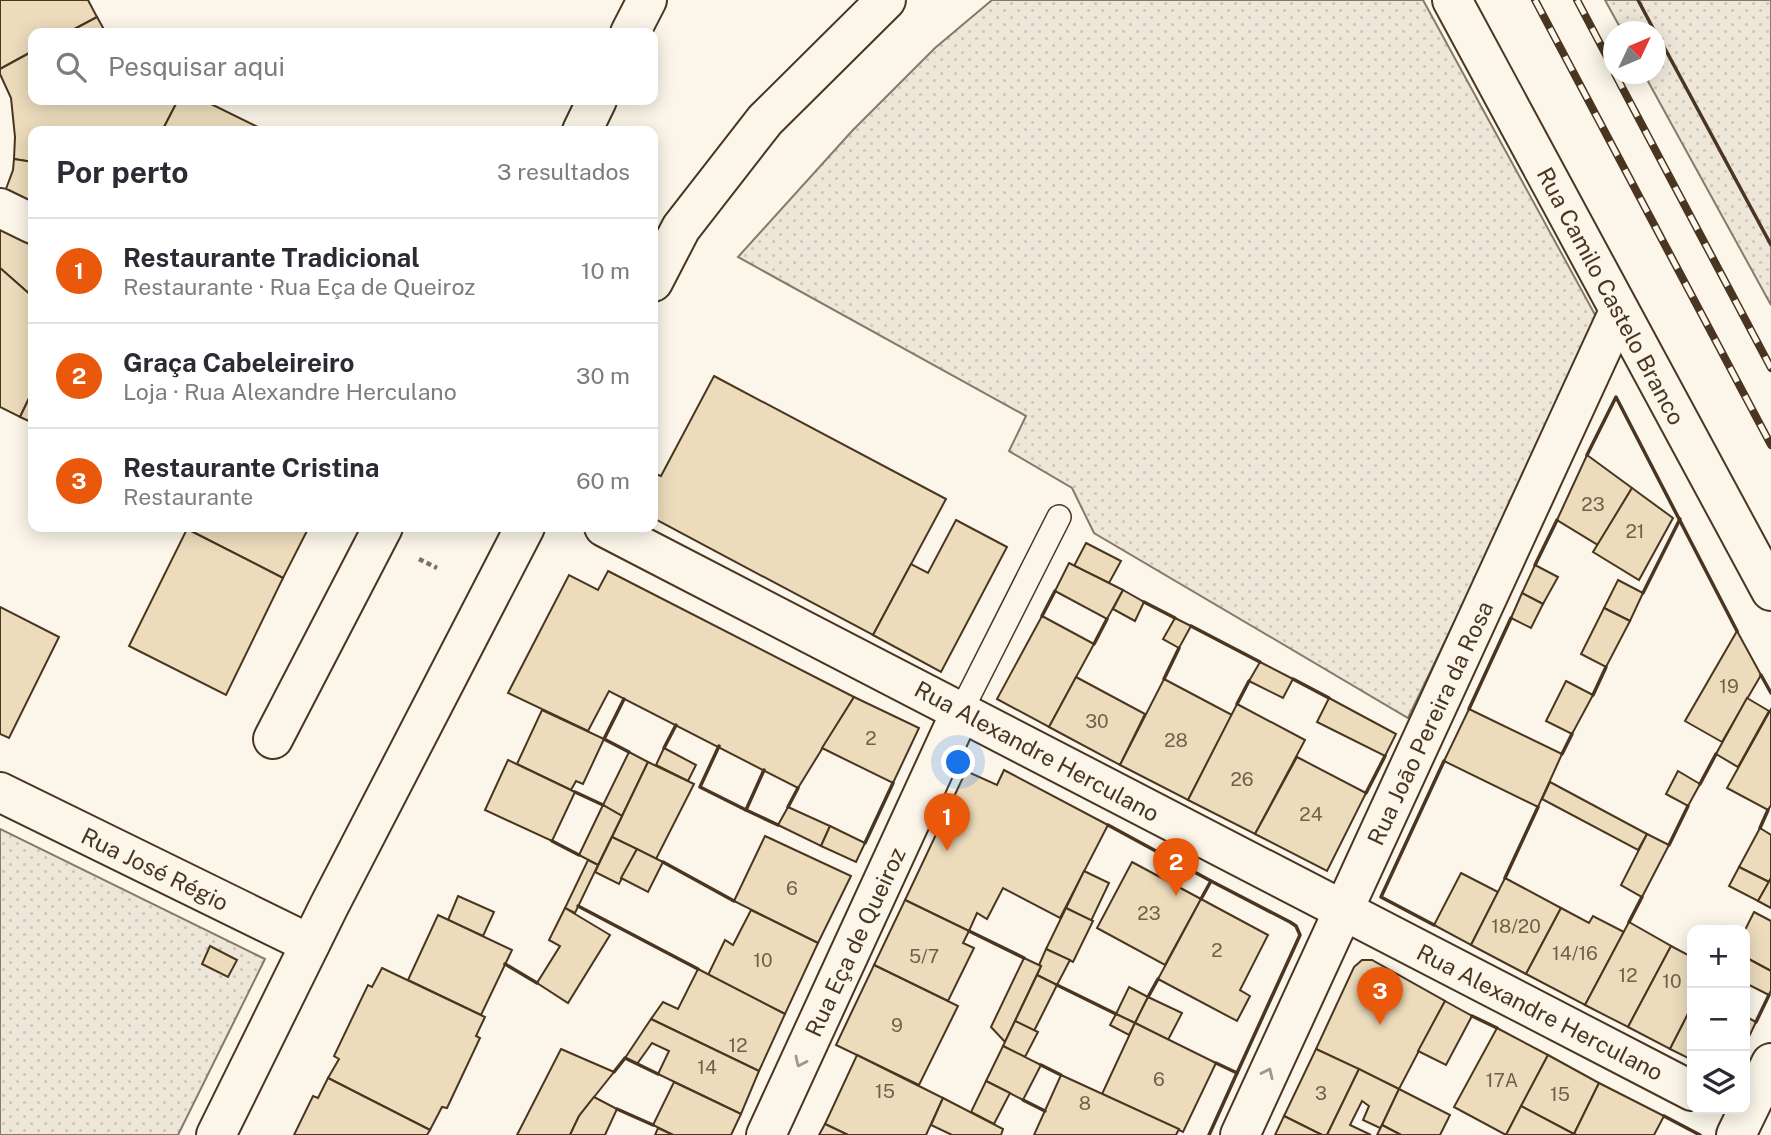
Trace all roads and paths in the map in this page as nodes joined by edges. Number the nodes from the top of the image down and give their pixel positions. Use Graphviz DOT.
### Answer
graph roads {
  1 [pos="647,0"];
  2 [pos="886,0"];
  3 [pos="1451,0"];
  4 [pos="633,28"];
  5 [pos="595,105"];
  6 [pos="584,126"];
  7 [pos="0,208"];
  8 [pos="28,222"];
  9 [pos="658,272"];
  10 [pos="1619,311"];
  11 [pos="1059,517"];
  12 [pos="380,532"];
  13 [pos="522,532"];
  14 [pos="614,532"];
  15 [pos="1771,591"];
  16 [pos="961,711"];
  17 [pos="273,739"];
  18 [pos="0,792"];
  19 [pos="1343,911"];
  20 [pos="310,944"];
  21 [pos="1771,1063"];
  22 [pos="1687,1088"];
  23 [pos="1744,1123"];
  24 [pos="216,1135"];
  25 [pos="766,1135"];
  26 [pos="1240,1135"];
  1 -- 4 [label="street"];
  2 -- 9 [label="street"];
  3 -- 10 [label="street, Rua Camilo Castelo Branco"];
  5 -- 6 [label="street"];
  7 -- 8 [label="street"];
  10 -- 15 [label="street, Rua Camilo Castelo Branco"];
  10 -- 19 [label="street, Rua João Pereira da Rosa"];
  11 -- 16 [label="lane"];
  12 -- 17 [label="street"];
  13 -- 20 [label="street"];
  14 -- 16 [label="street, Rua Alexandre Herculano"];
  16 -- 19 [label="street, Rua Alexandre Herculano"];
  16 -- 25 [label="street, Rua Eça de Queiroz, one-way"];
  18 -- 20 [label="street, Rua José Régio"];
  19 -- 22 [label="street, Rua Alexandre Herculano"];
  26 -- 19 [label="street, Rua João Pereira da Rosa, one-way"];
  20 -- 24 [label="street"];
  21 -- 23 [label="street"];
}
